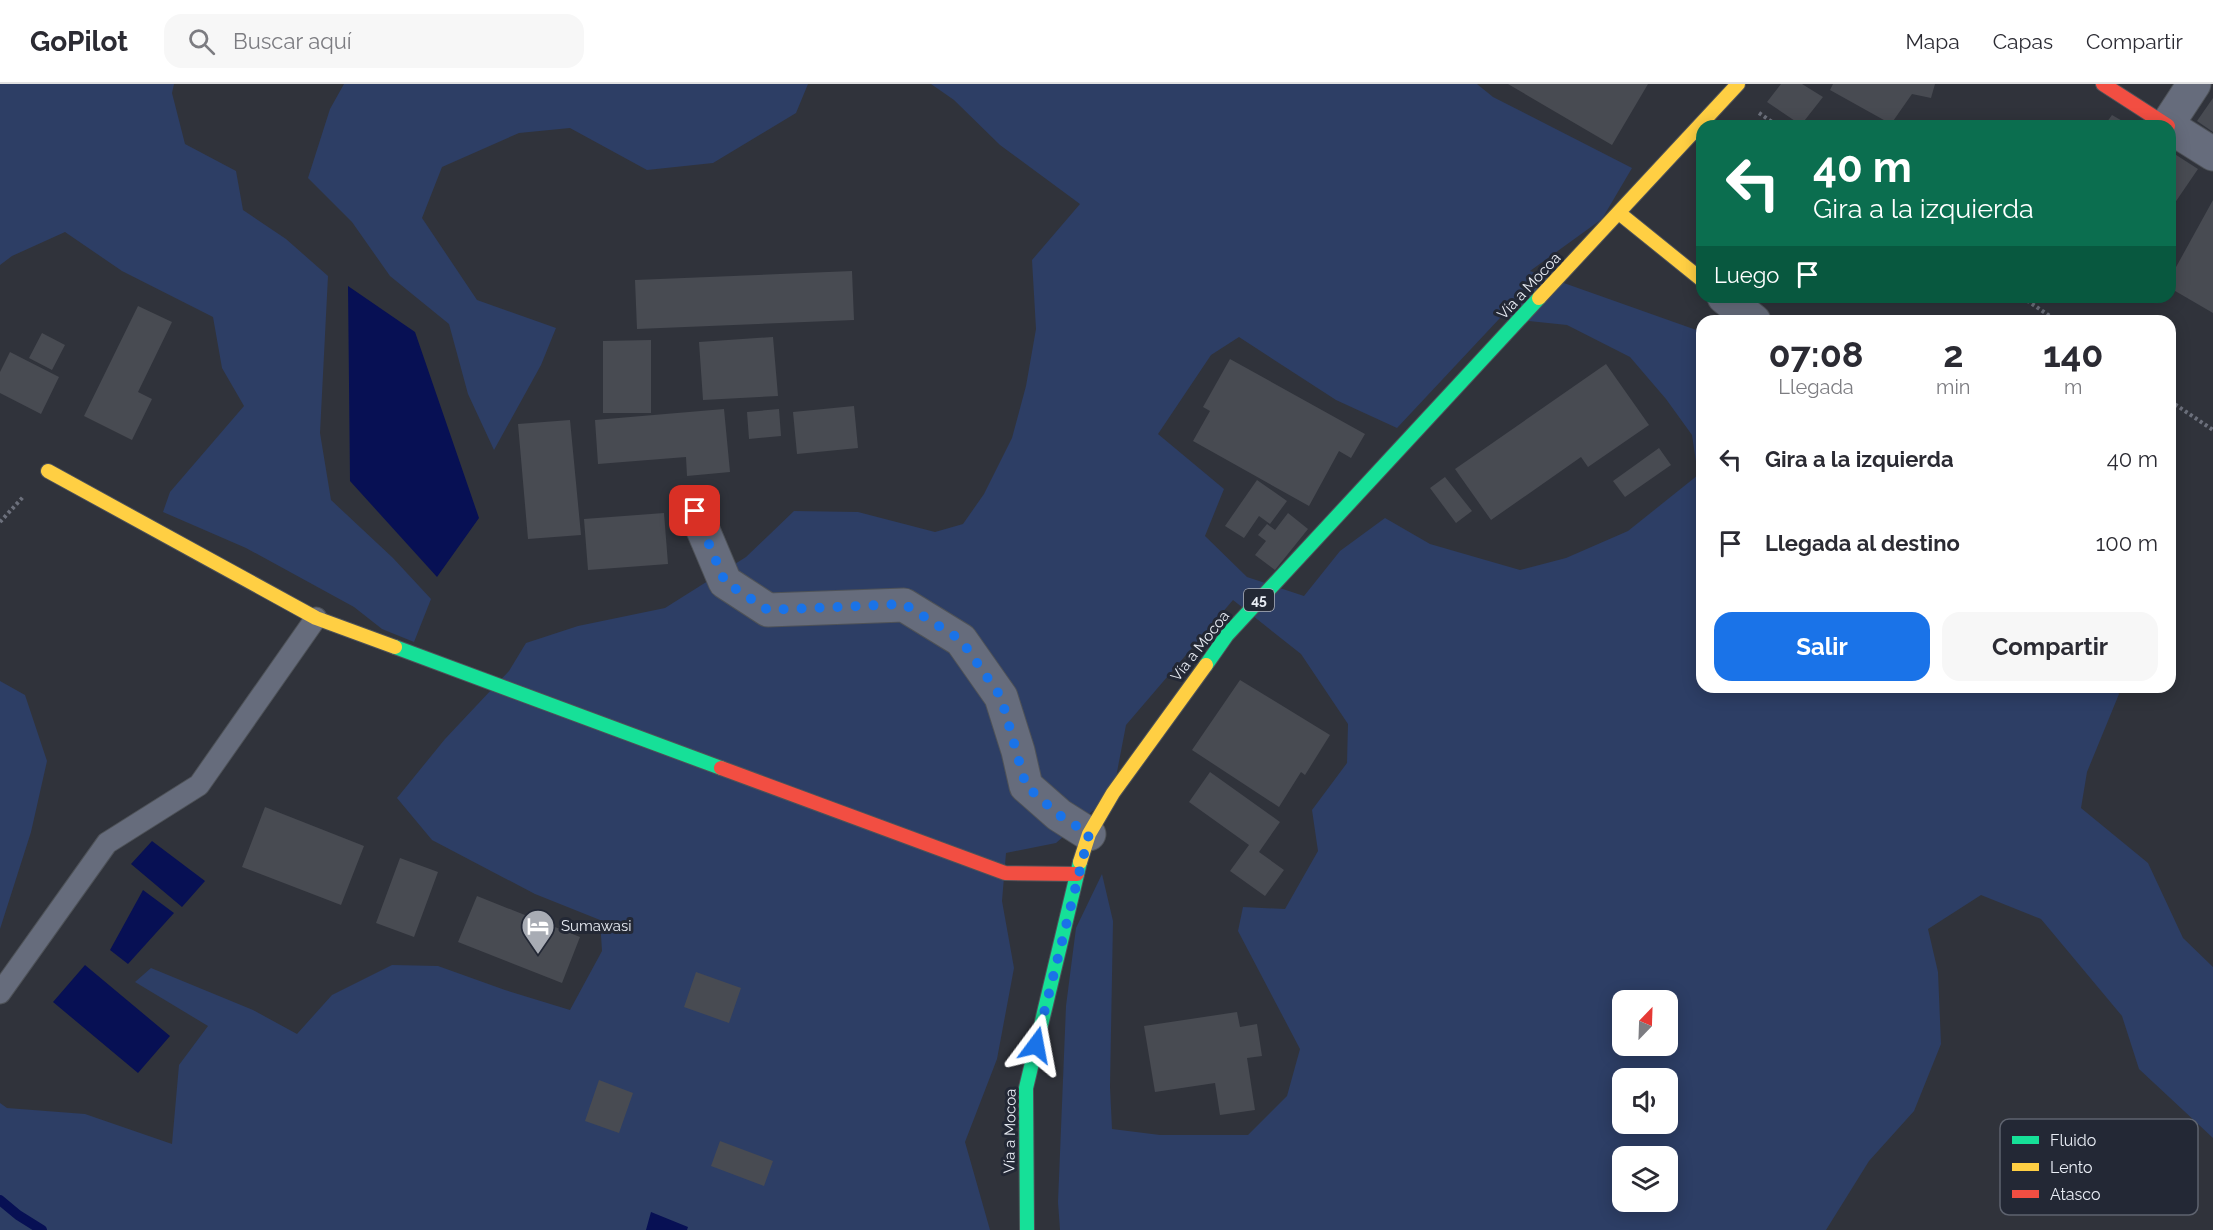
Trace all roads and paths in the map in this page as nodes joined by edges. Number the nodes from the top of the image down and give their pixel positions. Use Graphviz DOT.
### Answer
graph roads {
  1 [pos="2103,84"];
  2 [pos="2194,84"];
  3 [pos="1728,87"];
  4 [pos="1699,120"];
  5 [pos="2160,120"];
  6 [pos="2173,120"];
  7 [pos="1696,124"];
  8 [pos="2176,130"];
  9 [pos="2213,154"];
  10 [pos="1619,213"];
  11 [pos="1696,275"];
  12 [pos="1732,303"];
  13 [pos="2031,303"];
  14 [pos="1746,315"];
  15 [pos="2048,315"];
  16 [pos="2176,405"];
  17 [pos="2213,430"];
  18 [pos="48,471"];
  19 [pos="695,511"];
  20 [pos="316,618"];
  21 [pos="1089,834"];
  22 [pos="1077,874"];
  23 [pos="0,993"];
  24 [pos="1027,1230"];
  1 -- 5 [label="main road"];
  2 -- 6 [label="street"];
  3 -- 4 [label="main road, Vía a Mocoa / 45"];
  7 -- 10 [label="main road, Vía a Mocoa / 45"];
  8 -- 9 [label="street"];
  10 -- 11 [label="main road"];
  10 -- 21 [label="main road, Vía a Mocoa / 45"];
  12 -- 14 [label="street"];
  13 -- 15 [label="path"];
  16 -- 17 [label="path"];
  18 -- 20 [label="main road"];
  19 -- 21 [label="street"];
  20 -- 22 [label="main road"];
  20 -- 23 [label="lane"];
  21 -- 22 [label="main road, Vía a Mocoa / 45"];
  22 -- 24 [label="main road, Vía a Mocoa / 45"];
}
